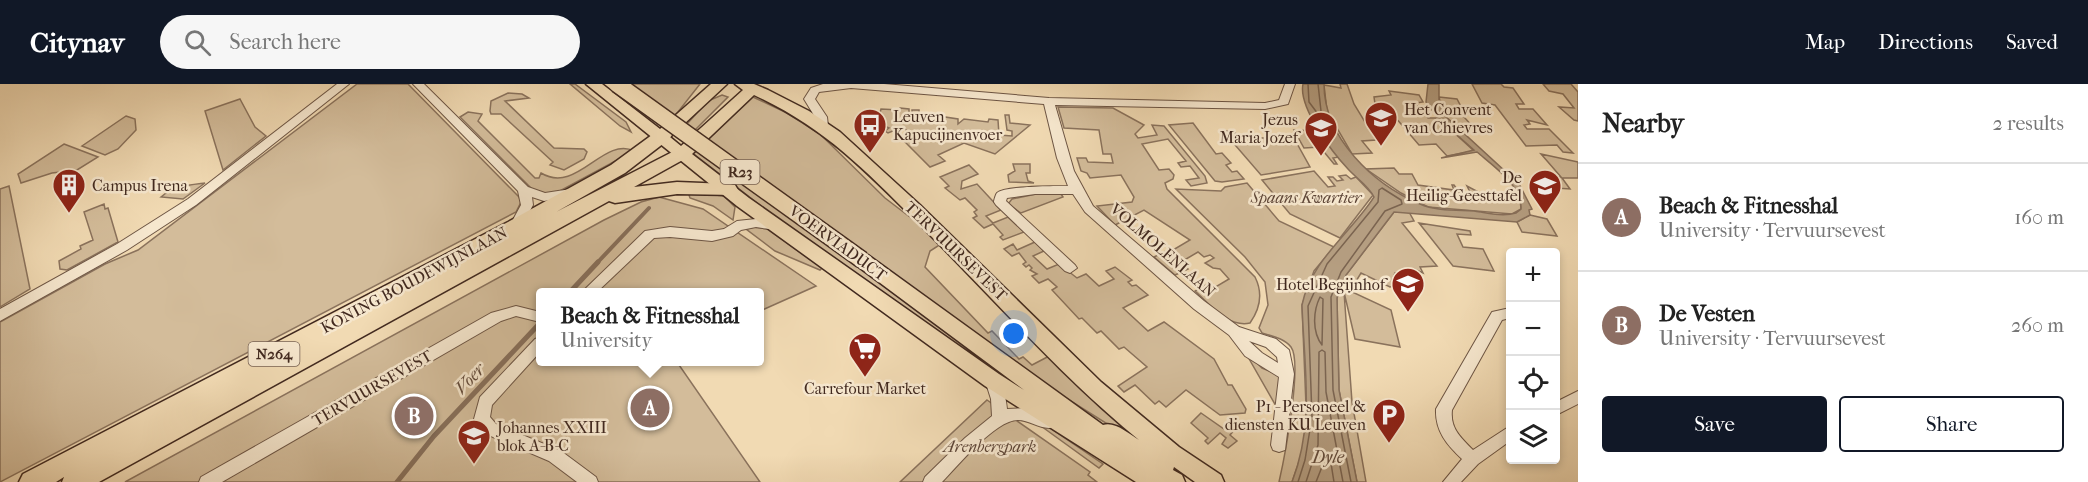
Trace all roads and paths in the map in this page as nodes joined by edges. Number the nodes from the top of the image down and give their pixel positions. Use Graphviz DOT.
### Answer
graph roads {
  1 [pos="344,84"];
  2 [pos="418,84"];
  3 [pos="593,84"];
  4 [pos="617,84"];
  5 [pos="720,84"];
  6 [pos="844,84"];
  7 [pos="1290,84"];
  8 [pos="849,85"];
  9 [pos="750,86"];
  10 [pos="965,89"];
  11 [pos="1049,101"];
  12 [pos="822,126"];
  13 [pos="662,136"];
  14 [pos="682,153"];
  15 [pos="524,190"];
  16 [pos="580,190"];
  17 [pos="728,190"];
  18 [pos="1074,190"];
  19 [pos="608,196"];
  20 [pos="743,202"];
  21 [pos="776,225"];
  22 [pos="737,226"];
  23 [pos="515,227"];
  24 [pos="1070,268"];
  25 [pos="593,288"];
  26 [pos="1506,314"];
  27 [pos="536,315"];
  28 [pos="0,316"];
  29 [pos="536,347"];
  30 [pos="992,380"];
  31 [pos="1578,397"];
  32 [pos="1058,402"];
  33 [pos="1560,407"];
  34 [pos="1000,419"];
  35 [pos="1064,427"];
  36 [pos="1506,436"];
  37 [pos="1279,445"];
  38 [pos="1472,459"];
  39 [pos="932,481"];
  40 [pos="32,482"];
  41 [pos="75,482"];
  42 [pos="207,482"];
  43 [pos="590,482"];
  44 [pos="1155,482"];
  45 [pos="1174,482"];
  46 [pos="1192,482"];
  47 [pos="1213,482"];
  48 [pos="1450,482"];
  1 -- 28 [label="street"];
  2 -- 15 [label="street"];
  3 -- 13 [label="main road, R23"];
  4 -- 32 [label="main road, VOERVIADUCT / R23, bridge"];
  5 -- 13 [label="main road"];
  6 -- 8 [label="street"];
  7 -- 11 [label="street"];
  8 -- 10 [label="street"];
  8 -- 12 [label="street"];
  9 -- 12 [label="main road, TERVUURSEVEST"];
  9 -- 14 [label="main road"];
  10 -- 11 [label="street"];
  11 -- 18 [label="street, VOLMOLENLAAN"];
  12 -- 47 [label="main road, TERVUURSEVEST"];
  13 -- 14 [label="main road, R23"];
  13 -- 16 [label="highway, KONING BOUDEWIJNLAAN / N264"];
  14 -- 17 [label="main road, R23"];
  14 -- 19 [label="highway, KONING BOUDEWIJNLAAN / N264"];
  15 -- 16 [label="street"];
  15 -- 23 [label="street"];
  16 -- 23 [label="highway, KONING BOUDEWIJNLAAN / N264"];
  17 -- 19 [label="highway, N264"];
  17 -- 20 [label="main road, R23"];
  18 -- 24 [label="street"];
  18 -- 37 [label="street, VOLMOLENLAAN"];
  19 -- 41 [label="highway, KONING BOUDEWIJNLAAN / N264"];
  20 -- 21 [label="main road, R23"];
  20 -- 22 [label="street"];
  21 -- 22 [label="street"];
  21 -- 30 [label="main road, R23"];
  22 -- 25 [label="street"];
  23 -- 40 [label="highway, KONING BOUDEWIJNLAAN / N264"];
  26 -- 38 [label="street"];
  27 -- 42 [label="street, TERVUURSEVEST"];
  29 -- 43 [label="street"];
  30 -- 34 [label="street"];
  30 -- 35 [label="main road, R23"];
  31 -- 33 [label="street"];
  32 -- 45 [label="main road, VOERVIADUCT / R23"];
  32 -- 46 [label="main road, VOERVIADUCT / R23"];
  34 -- 35 [label="street"];
  34 -- 39 [label="street"];
  35 -- 44 [label="main road, R23"];
  36 -- 38 [label="street"];
  38 -- 48 [label="street"];
}
